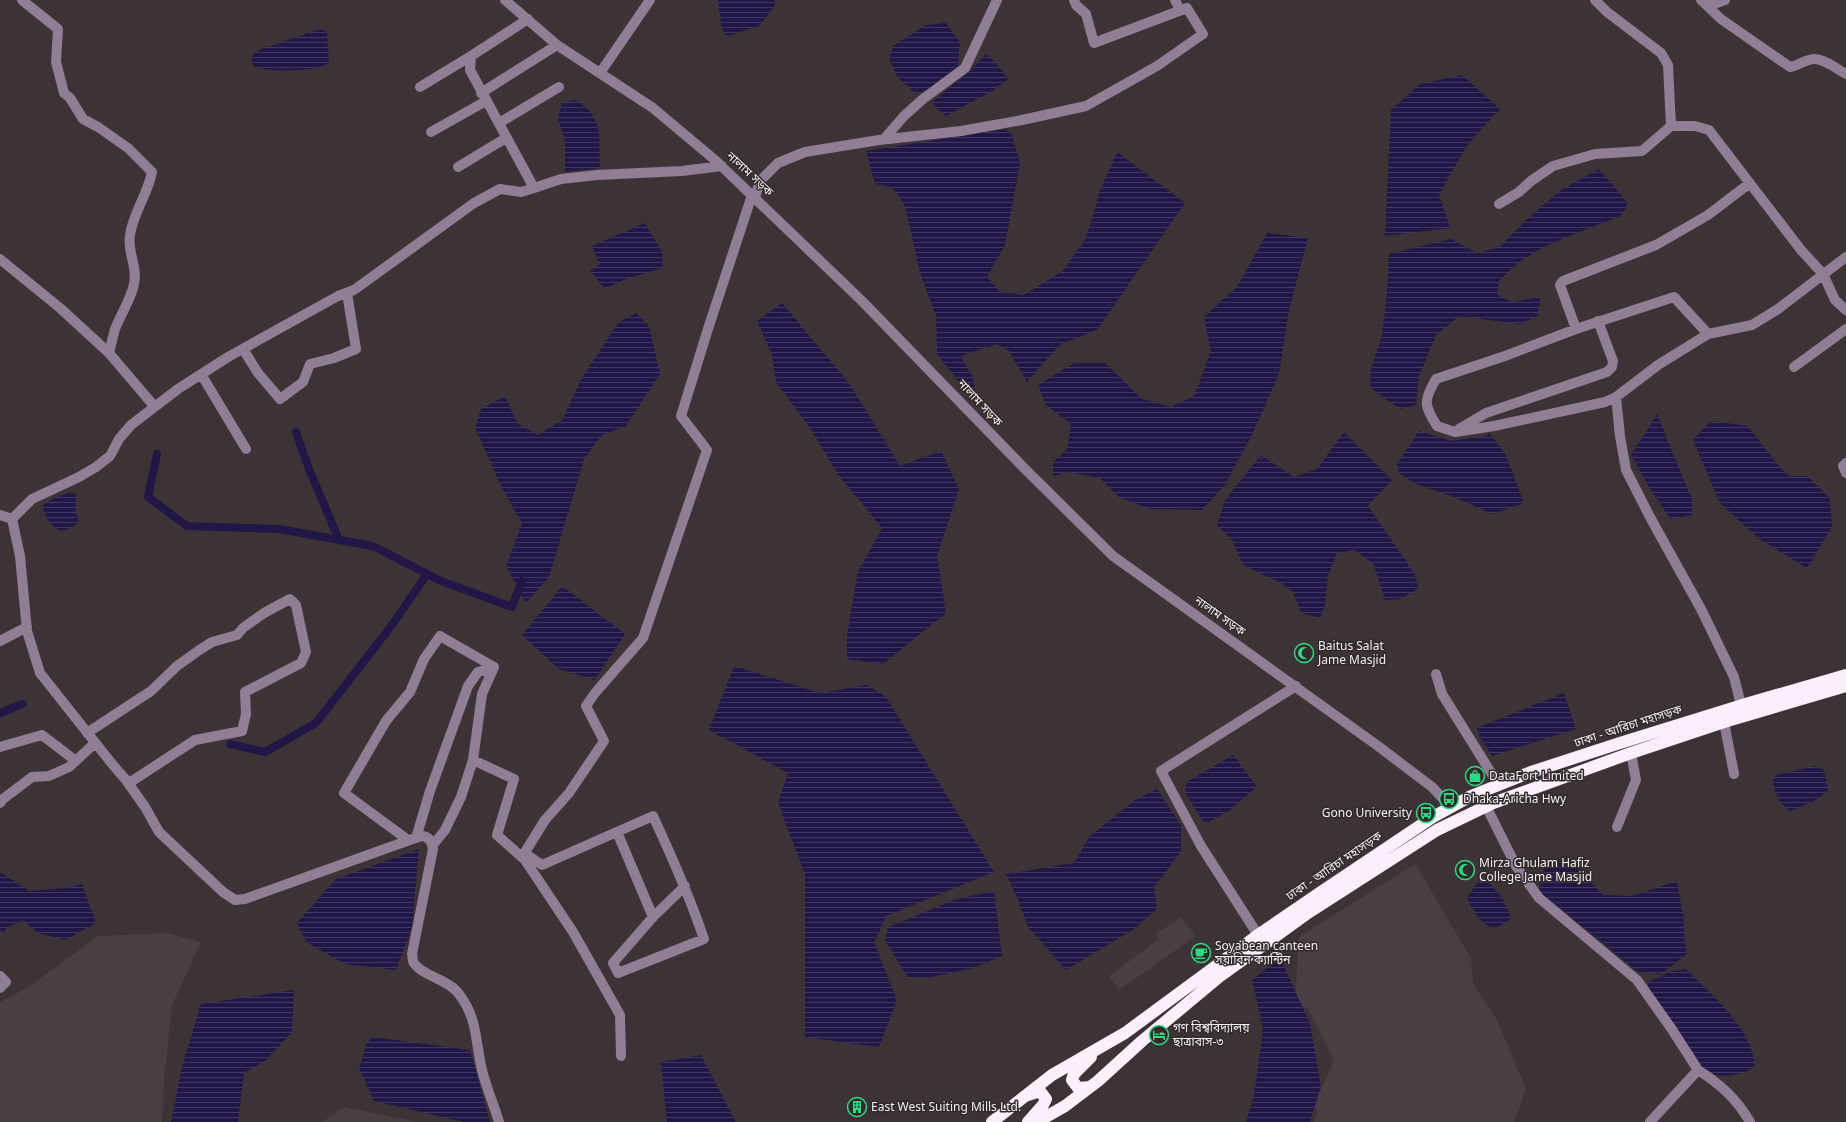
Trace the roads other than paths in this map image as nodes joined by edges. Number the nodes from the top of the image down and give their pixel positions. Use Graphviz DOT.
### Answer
graph roads {
  1 [pos="22,0"];
  2 [pos="505,0"];
  3 [pos="650,0"];
  4 [pos="997,0"];
  5 [pos="1074,0"];
  6 [pos="1175,0"];
  7 [pos="1595,0"];
  8 [pos="1725,0"];
  9 [pos="1705,3"];
  10 [pos="1180,10"];
  11 [pos="528,19"];
  12 [pos="557,45"];
  13 [pos="471,56"];
  14 [pos="600,73"];
  15 [pos="1846,74"];
  16 [pos="420,87"];
  17 [pos="559,87"];
  18 [pos="484,97"];
  19 [pos="499,123"];
  20 [pos="1671,126"];
  21 [pos="431,132"];
  22 [pos="506,138"];
  23 [pos="884,139"];
  24 [pos="722,166"];
  25 [pos="458,167"];
  26 [pos="1750,183"];
  27 [pos="534,188"];
  28 [pos="754,196"];
  29 [pos="1499,204"];
  30 [pos="1846,257"];
  31 [pos="0,259"];
  32 [pos="1823,274"];
  33 [pos="347,292"];
  34 [pos="1846,310"];
  35 [pos="1598,321"];
  36 [pos="1576,329"];
  37 [pos="1846,329"];
  38 [pos="1708,334"];
  39 [pos="243,349"];
  40 [pos="109,353"];
  41 [pos="1794,367"];
  42 [pos="201,374"];
  43 [pos="1616,397"];
  44 [pos="154,406"];
  45 [pos="1455,432"];
  46 [pos="246,449"];
  47 [pos="1846,463"];
  48 [pos="1846,472"];
  49 [pos="0,515"];
  50 [pos="12,518"];
  51 [pos="27,627"];
  52 [pos="0,641"];
  53 [pos="494,667"];
  54 [pos="1436,674"];
  55 [pos="1846,675"];
  56 [pos="1296,686"];
  57 [pos="1846,686"];
  58 [pos="1741,705"];
  59 [pos="1724,722"];
  60 [pos="87,733"];
  61 [pos="95,743"];
  62 [pos="0,747"];
  63 [pos="1631,752"];
  64 [pos="473,760"];
  65 [pos="76,761"];
  66 [pos="1734,774"];
  67 [pos="129,783"];
  68 [pos="1498,784"];
  69 [pos="0,803"];
  70 [pos="1486,806"];
  71 [pos="1451,807"];
  72 [pos="1617,827"];
  73 [pos="617,832"];
  74 [pos="412,839"];
  75 [pos="433,845"];
  76 [pos="523,858"];
  77 [pos="685,886"];
  78 [pos="653,917"];
  79 [pos="1258,935"];
  80 [pos="0,976"];
  81 [pos="0,988"];
  82 [pos="1105,1045"];
  83 [pos="621,1056"];
  84 [pos="1698,1070"];
  85 [pos="1090,1087"];
  86 [pos="1025,1096"];
  87 [pos="500,1122"];
  88 [pos="992,1122"];
  89 [pos="1028,1122"];
  90 [pos="1037,1122"];
  91 [pos="1650,1122"];
  92 [pos="1750,1122"];
  1 -- 40 [label="street"];
  2 -- 11 [label="street, নালাম সড়ক"];
  3 -- 14 [label="street"];
  4 -- 23 [label="street"];
  5 -- 10 [label="street"];
  6 -- 10 [label="street"];
  7 -- 20 [label="street"];
  8 -- 9 [label="street"];
  9 -- 15 [label="street"];
  10 -- 23 [label="street"];
  11 -- 12 [label="street, নালাম সড়ক"];
  11 -- 13 [label="street"];
  12 -- 14 [label="street, নালাম সড়ক"];
  12 -- 18 [label="street"];
  13 -- 16 [label="street"];
  13 -- 18 [label="street"];
  14 -- 24 [label="street, নালাম সড়ক"];
  17 -- 19 [label="street"];
  18 -- 19 [label="street"];
  18 -- 21 [label="street"];
  19 -- 22 [label="street"];
  20 -- 26 [label="street"];
  20 -- 29 [label="street"];
  22 -- 25 [label="street"];
  22 -- 27 [label="street"];
  23 -- 28 [label="street"];
  24 -- 27 [label="street"];
  24 -- 28 [label="street, নালাম সড়ক"];
  26 -- 32 [label="street"];
  26 -- 36 [label="street"];
  27 -- 33 [label="street"];
  28 -- 56 [label="street, নালাম সড়ক"];
  28 -- 76 [label="street"];
  30 -- 32 [label="street"];
  31 -- 40 [label="street"];
  32 -- 34 [label="street"];
  32 -- 38 [label="street"];
  33 -- 39 [label="street"];
  33 -- 39 [label="street"];
  35 -- 36 [label="street"];
  35 -- 38 [label="street"];
  35 -- 45 [label="street"];
  36 -- 45 [label="street"];
  37 -- 41 [label="street"];
  38 -- 43 [label="street"];
  39 -- 42 [label="street"];
  40 -- 44 [label="street"];
  42 -- 44 [label="street"];
  42 -- 46 [label="street"];
  43 -- 45 [label="street"];
  43 -- 58 [label="street"];
  44 -- 50 [label="street"];
  47 -- 48 [label="street"];
  49 -- 50 [label="street"];
  50 -- 51 [label="street"];
  51 -- 52 [label="street"];
  51 -- 60 [label="street"];
  53 -- 64 [label="street"];
  53 -- 74 [label="street"];
  53 -- 74 [label="street"];
  54 -- 68 [label="street"];
  55 -- 58 [label="highway, ঢাকা - আরিচা মহাসড়ক"];
  56 -- 71 [label="street, নালাম সড়ক"];
  56 -- 79 [label="street"];
  57 -- 59 [label="highway"];
  58 -- 68 [label="highway, ঢাকা - আরিচা মহাসড়ক"];
  59 -- 63 [label="highway"];
  59 -- 66 [label="street"];
  60 -- 61 [label="street"];
  60 -- 67 [label="street"];
  61 -- 65 [label="street"];
  61 -- 67 [label="street"];
  62 -- 65 [label="street"];
  63 -- 70 [label="highway"];
  63 -- 72 [label="street"];
  64 -- 75 [label="street"];
  64 -- 76 [label="street"];
  65 -- 69 [label="street"];
  67 -- 74 [label="street"];
  68 -- 71 [label="highway, ঢাকা - আরিচা মহাসড়ক"];
  70 -- 84 [label="street"];
  70 -- 85 [label="highway"];
  71 -- 79 [label="highway, ঢাকা - আরিচা মহাসড়ক"];
  73 -- 76 [label="street"];
  73 -- 77 [label="street"];
  73 -- 78 [label="street"];
  74 -- 75 [label="street"];
  75 -- 87 [label="street"];
  76 -- 83 [label="street"];
  77 -- 78 [label="street"];
  77 -- 78 [label="street"];
  79 -- 82 [label="highway, ঢাকা - আরিচা মহাসড়ক"];
  80 -- 81 [label="street"];
  82 -- 85 [label="highway"];
  82 -- 86 [label="highway, ঢাকা - আরিচা মহাসড়ক"];
  84 -- 91 [label="street"];
  84 -- 92 [label="street"];
  85 -- 90 [label="highway"];
  86 -- 88 [label="highway, ঢাকা - আরিচা মহাসড়ক"];
  86 -- 89 [label="highway"];
}
